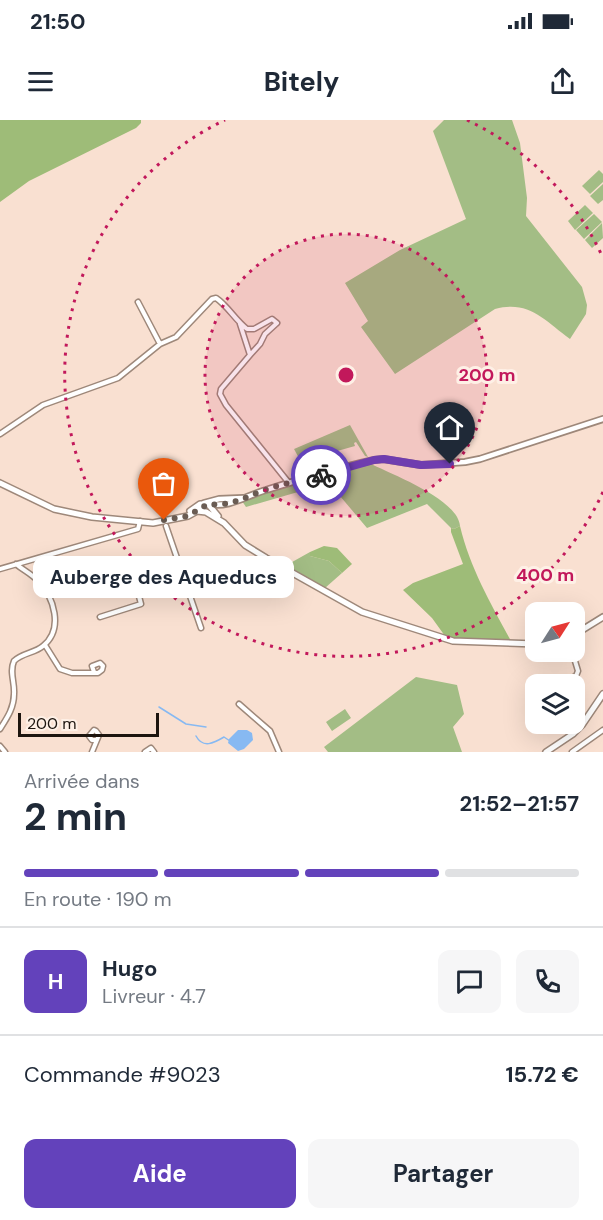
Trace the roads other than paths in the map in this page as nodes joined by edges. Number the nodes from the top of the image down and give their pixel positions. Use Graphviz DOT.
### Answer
graph roads {
  1 [pos="138,302"];
  2 [pos="240,324"];
  3 [pos="160,344"];
  4 [pos="250,355"];
  5 [pos="603,419"];
  6 [pos="0,434"];
  7 [pos="0,483"];
  8 [pos="289,483"];
  9 [pos="246,498"];
  10 [pos="219,499"];
  11 [pos="200,504"];
  12 [pos="208,504"];
  13 [pos="215,508"];
  14 [pos="197,511"];
  15 [pos="206,512"];
  16 [pos="181,516"];
  17 [pos="140,522"];
  18 [pos="224,523"];
  19 [pos="165,524"];
  20 [pos="16,564"];
  21 [pos="180,567"];
  22 [pos="0,569"];
  23 [pos="100,617"];
  24 [pos="603,617"];
  25 [pos="201,628"];
  26 [pos="585,628"];
  27 [pos="525,644"];
  28 [pos="45,645"];
  29 [pos="94,672"];
  30 [pos="603,694"];
  31 [pos="239,704"];
  32 [pos="0,729"];
  33 [pos="603,730"];
  34 [pos="96,740"];
  35 [pos="0,746"];
  36 [pos="5,752"];
  37 [pos="92,752"];
  38 [pos="145,752"];
  39 [pos="154,752"];
  40 [pos="279,752"];
  41 [pos="546,752"];
  42 [pos="572,752"];
  1 -- 3 [label="street"];
  2 -- 3 [label="street"];
  2 -- 4 [label="street"];
  2 -- 4 [label="street"];
  3 -- 6 [label="street"];
  4 -- 8 [label="street"];
  5 -- 8 [label="street"];
  7 -- 17 [label="main road"];
  8 -- 9 [label="street"];
  9 -- 10 [label="street"];
  9 -- 13 [label="street"];
  10 -- 11 [label="street"];
  10 -- 12 [label="street"];
  11 -- 12 [label="main road"];
  11 -- 16 [label="main road"];
  12 -- 13 [label="main road"];
  12 -- 14 [label="street"];
  12 -- 15 [label="street"];
  13 -- 18 [label="main road"];
  14 -- 15 [label="main road"];
  14 -- 16 [label="main road"];
  15 -- 18 [label="main road"];
  16 -- 19 [label="main road"];
  17 -- 19 [label="main road"];
  17 -- 20 [label="street"];
  18 -- 27 [label="main road"];
  19 -- 21 [label="street"];
  20 -- 22 [label="street"];
  20 -- 28 [label="street"];
  21 -- 23 [label="street"];
  21 -- 25 [label="street"];
  24 -- 26 [label="main road"];
  28 -- 29 [label="street"];
  28 -- 32 [label="street"];
  30 -- 41 [label="main road"];
  31 -- 40 [label="street"];
  33 -- 42 [label="street"];
  34 -- 37 [label="street"];
  35 -- 36 [label="street"];
  38 -- 39 [label="street"];
}
